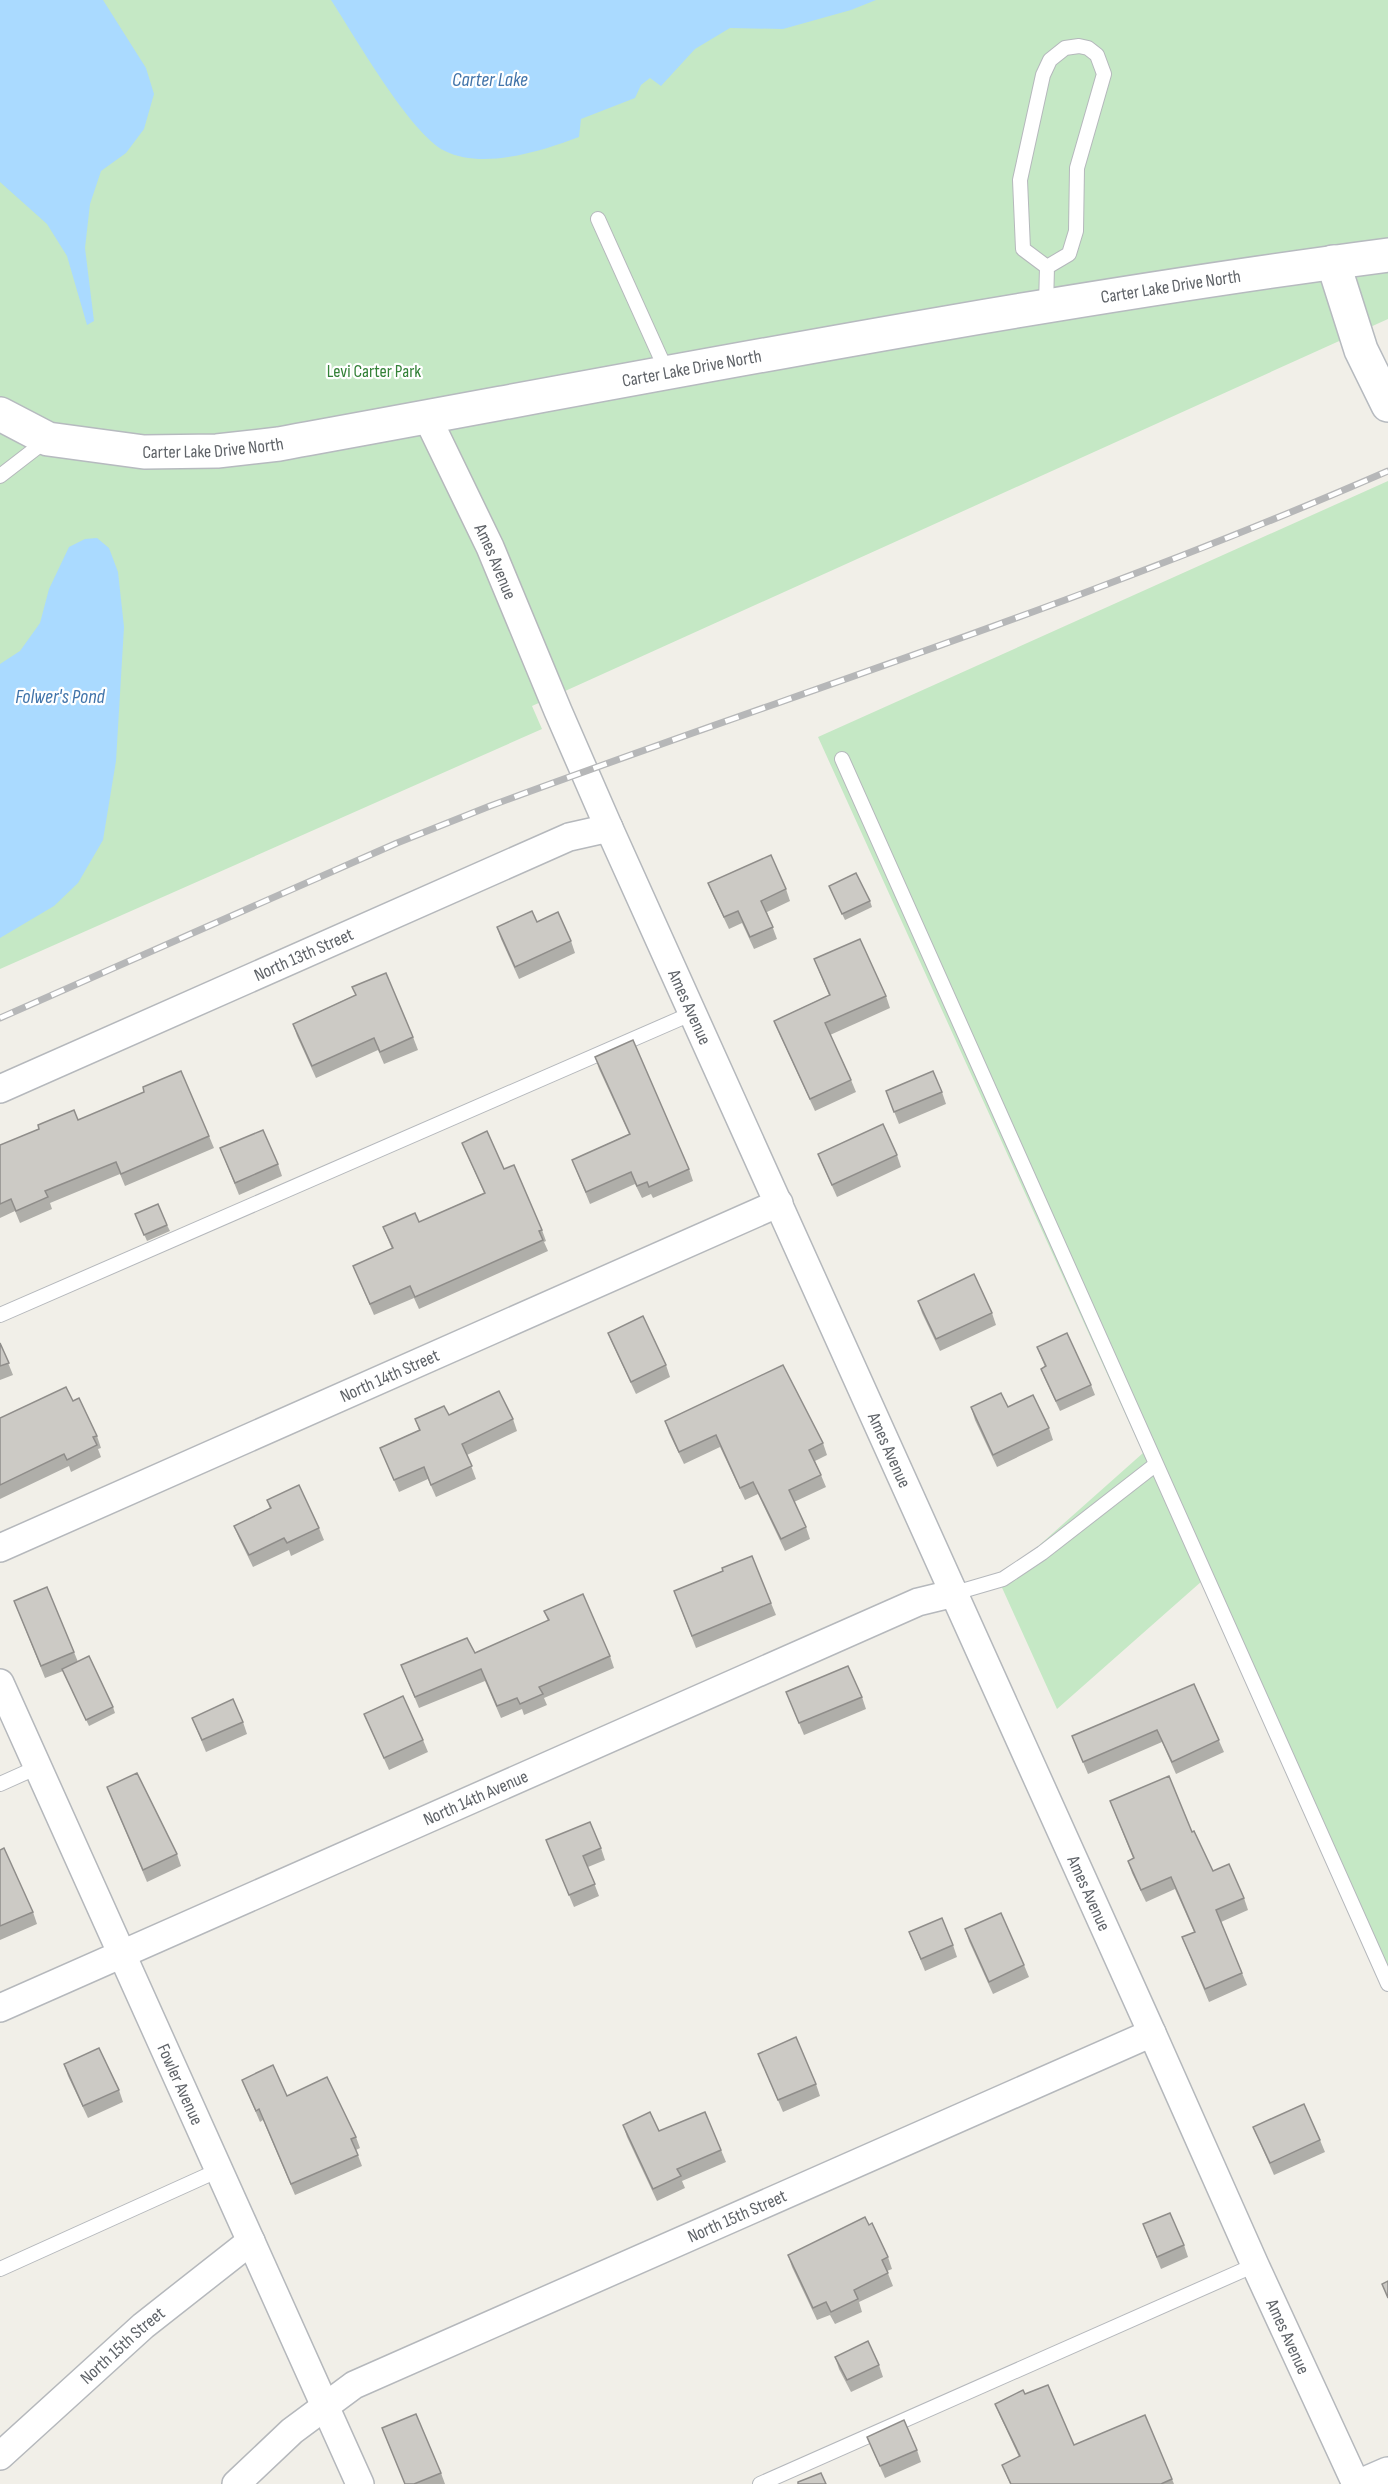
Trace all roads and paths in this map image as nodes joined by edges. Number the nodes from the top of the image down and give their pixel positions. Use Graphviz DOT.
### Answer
graph roads {
  1 [pos="598,219"];
  2 [pos="1388,255"];
  3 [pos="1332,262"];
  4 [pos="1047,267"];
  5 [pos="1046,306"];
  6 [pos="667,372"];
  7 [pos="1388,405"];
  8 [pos="0,414"];
  9 [pos="427,417"];
  10 [pos="48,439"];
  11 [pos="0,476"];
  12 [pos="842,759"];
  13 [pos="609,828"];
  14 [pos="693,1012"];
  15 [pos="0,1089"];
  16 [pos="779,1203"];
  17 [pos="0,1315"];
  18 [pos="1155,1465"];
  19 [pos="0,1548"];
  20 [pos="955,1593"];
  21 [pos="0,1683"];
  22 [pos="38,1767"];
  23 [pos="0,1784"];
  24 [pos="122,1954"];
  25 [pos="1388,1984"];
  26 [pos="0,2008"];
  27 [pos="1152,2033"];
  28 [pos="219,2170"];
  29 [pos="251,2241"];
  30 [pos="1255,2265"];
  31 [pos="0,2270"];
  32 [pos="325,2407"];
  33 [pos="0,2456"];
  34 [pos="1388,2474"];
  35 [pos="236,2484"];
  36 [pos="360,2484"];
  37 [pos="760,2484"];
  38 [pos="1356,2484"];
  39 [pos="1365,2484"];
  1 -- 6 [label="lane"];
  2 -- 3 [label="street, Carter Lake Drive North"];
  3 -- 5 [label="street, Carter Lake Drive North"];
  3 -- 7 [label="street"];
  4 -- 4 [label="lane"];
  4 -- 5 [label="lane"];
  5 -- 6 [label="street, Carter Lake Drive North"];
  6 -- 9 [label="street, Carter Lake Drive North"];
  8 -- 10 [label="street, Carter Lake Drive North"];
  9 -- 10 [label="street, Carter Lake Drive North"];
  9 -- 13 [label="street, Ames Avenue"];
  10 -- 11 [label="lane"];
  12 -- 18 [label="lane"];
  13 -- 14 [label="street, Ames Avenue"];
  13 -- 15 [label="street, North 13th Street"];
  14 -- 16 [label="street, Ames Avenue"];
  14 -- 17 [label="lane"];
  16 -- 19 [label="street, North 14th Street"];
  16 -- 20 [label="street, Ames Avenue"];
  18 -- 20 [label="lane"];
  18 -- 25 [label="lane"];
  20 -- 24 [label="street, North 14th Avenue"];
  20 -- 27 [label="street, Ames Avenue"];
  21 -- 22 [label="street, Fowler Avenue"];
  22 -- 23 [label="lane"];
  22 -- 24 [label="street, Fowler Avenue"];
  24 -- 26 [label="street, North 14th Avenue"];
  24 -- 28 [label="street, Fowler Avenue"];
  27 -- 30 [label="street, Ames Avenue"];
  27 -- 32 [label="street, North 15th Street"];
  28 -- 29 [label="street, Fowler Avenue"];
  28 -- 31 [label="lane"];
  29 -- 32 [label="street, Fowler Avenue"];
  29 -- 33 [label="street, North 15th Street"];
  30 -- 37 [label="lane"];
  30 -- 38 [label="street, Ames Avenue"];
  32 -- 35 [label="street, North 15th Street"];
  32 -- 36 [label="street, Fowler Avenue"];
  34 -- 39 [label="street"];
}
